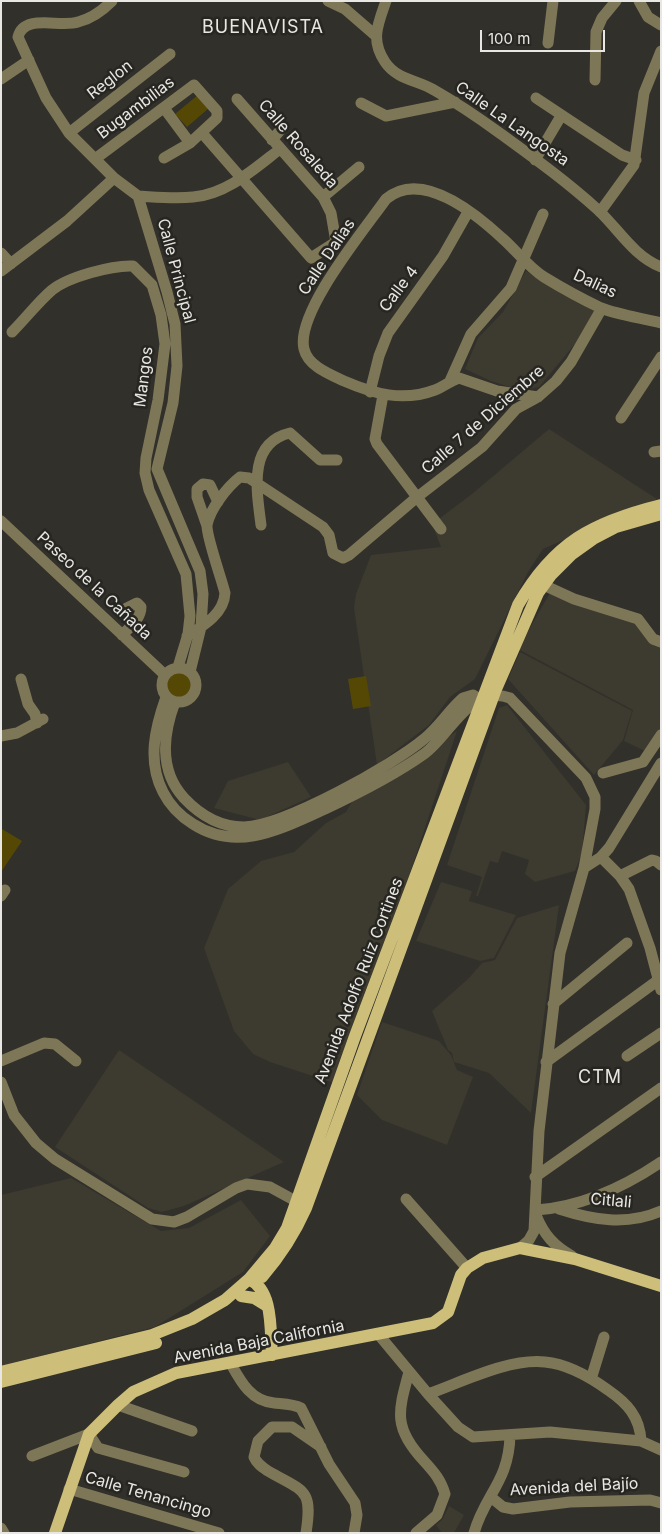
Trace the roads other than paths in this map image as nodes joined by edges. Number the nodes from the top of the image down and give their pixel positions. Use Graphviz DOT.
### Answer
graph roads {
  1 [pos="112,1"];
  2 [pos="328,1"];
  3 [pos="386,1"];
  4 [pos="553,1"];
  5 [pos="616,1"];
  6 [pos="639,1"];
  7 [pos="661,24"];
  8 [pos="375,35"];
  9 [pos="548,43"];
  10 [pos="661,51"];
  11 [pos="170,54"];
  12 [pos="29,60"];
  13 [pos="1,79"];
  14 [pos="595,80"];
  15 [pos="536,98"];
  16 [pos="237,99"];
  17 [pos="455,102"];
  18 [pos="361,103"];
  19 [pos="164,108"];
  20 [pos="560,116"];
  21 [pos="283,127"];
  22 [pos="69,132"];
  23 [pos="202,133"];
  24 [pos="190,143"];
  25 [pos="276,144"];
  26 [pos="164,158"];
  27 [pos="95,159"];
  28 [pos="535,160"];
  29 [pos="636,160"];
  30 [pos="359,167"];
  31 [pos="114,178"];
  32 [pos="242,178"];
  33 [pos="395,191"];
  34 [pos="138,196"];
  35 [pos="324,197"];
  36 [pos="468,212"];
  37 [pos="600,212"];
  38 [pos="543,214"];
  39 [pos="336,242"];
  40 [pos="349,251"];
  41 [pos="1,253"];
  42 [pos="523,258"];
  43 [pos="661,267"];
  44 [pos="6,268"];
  45 [pos="602,308"];
  46 [pos="661,323"];
  47 [pos="12,332"];
  48 [pos="661,357"];
  49 [pos="450,381"];
  50 [pos="370,392"];
  51 [pos="383,395"];
  52 [pos="538,397"];
  53 [pos="621,418"];
  54 [pos="150,441"];
  55 [pos="163,443"];
  56 [pos="337,460"];
  57 [pos="256,482"];
  58 [pos="416,498"];
  59 [pos="218,502"];
  60 [pos="661,505"];
  61 [pos="661,514"];
  62 [pos="1,521"];
  63 [pos="261,525"];
  64 [pos="207,526"];
  65 [pos="440,529"];
  66 [pos="539,583"];
  67 [pos="125,609"];
  68 [pos="201,627"];
  69 [pos="122,636"];
  70 [pos="187,636"];
  71 [pos="661,642"];
  72 [pos="178,668"];
  73 [pos="190,672"];
  74 [pos="165,675"];
  75 [pos="21,679"];
  76 [pos="494,694"];
  77 [pos="170,699"];
  78 [pos="481,700"];
  79 [pos="661,735"];
  80 [pos="1,736"];
  81 [pos="661,763"];
  82 [pos="603,773"];
  83 [pos="601,857"];
  84 [pos="661,865"];
  85 [pos="584,868"];
  86 [pos="620,876"];
  87 [pos="627,943"];
  88 [pos="387,971"];
  89 [pos="659,986"];
  90 [pos="553,1004"];
  91 [pos="661,1033"];
  92 [pos="355,1036"];
  93 [pos="368,1040"];
  94 [pos="627,1056"];
  95 [pos="1,1061"];
  96 [pos="76,1061"];
  97 [pos="546,1062"];
  98 [pos="1,1082"];
  99 [pos="661,1088"];
  100 [pos="661,1162"];
  101 [pos="535,1176"];
  102 [pos="406,1199"];
  103 [pos="301,1204"];
  104 [pos="559,1209"];
  105 [pos="661,1211"];
  106 [pos="536,1212"];
  107 [pos="649,1216"];
  108 [pos="661,1221"];
  109 [pos="520,1248"];
  110 [pos="575,1259"];
  111 [pos="467,1268"];
  112 [pos="253,1281"];
  113 [pos="661,1286"];
  114 [pos="241,1296"];
  115 [pos="267,1306"];
  116 [pos="379,1335"];
  117 [pos="604,1337"];
  118 [pos="272,1355"];
  119 [pos="231,1364"];
  120 [pos="1,1372"];
  121 [pos="409,1372"];
  122 [pos="590,1378"];
  123 [pos="1,1382"];
  124 [pos="428,1394"];
  125 [pos="118,1405"];
  126 [pos="192,1431"];
  127 [pos="89,1434"];
  128 [pos="510,1435"];
  129 [pos="641,1441"];
  130 [pos="322,1448"];
  131 [pos="661,1450"];
  132 [pos="32,1456"];
  133 [pos="184,1472"];
  134 [pos="69,1489"];
  135 [pos="492,1498"];
  136 [pos="661,1504"];
  137 [pos="1,1528"];
  138 [pos="4,1533"];
  139 [pos="55,1533"];
  140 [pos="219,1533"];
  141 [pos="306,1533"];
  142 [pos="354,1533"];
  143 [pos="416,1533"];
  144 [pos="474,1533"];
  1 -- 12 [label="street"];
  2 -- 8 [label="street"];
  3 -- 8 [label="street"];
  4 -- 9 [label="street"];
  5 -- 14 [label="street"];
  6 -- 7 [label="street"];
  8 -- 17 [label="street, Calle La Langosta"];
  10 -- 29 [label="street"];
  11 -- 22 [label="street, Reglon"];
  12 -- 13 [label="street"];
  12 -- 22 [label="street"];
  15 -- 20 [label="street"];
  16 -- 25 [label="street, Calle Rosaleda"];
  17 -- 18 [label="street"];
  17 -- 28 [label="street, Calle La Langosta"];
  19 -- 23 [label="street, Bugambilias"];
  19 -- 24 [label="street"];
  19 -- 27 [label="street, Bugambilias"];
  20 -- 28 [label="street"];
  20 -- 29 [label="street"];
  21 -- 25 [label="street"];
  22 -- 27 [label="street"];
  23 -- 24 [label="street"];
  23 -- 32 [label="street"];
  24 -- 26 [label="street"];
  25 -- 32 [label="street"];
  25 -- 35 [label="street, Calle Rosaleda"];
  27 -- 31 [label="street"];
  28 -- 37 [label="street, Calle La Langosta"];
  29 -- 37 [label="street"];
  30 -- 35 [label="street"];
  31 -- 34 [label="street"];
  31 -- 44 [label="street"];
  32 -- 34 [label="street"];
  32 -- 39 [label="street"];
  33 -- 36 [label="street, Dalias"];
  33 -- 40 [label="street, Calle Dalias"];
  34 -- 55 [label="street, Calle Principal"];
  35 -- 39 [label="street, Calle Rosaleda"];
  36 -- 42 [label="street, Dalias"];
  36 -- 50 [label="street, Calle 4"];
  37 -- 43 [label="street, Calle La Langosta"];
  38 -- 42 [label="street"];
  39 -- 40 [label="street"];
  40 -- 50 [label="street, Calle Dalias"];
  41 -- 44 [label="street"];
  42 -- 45 [label="street, Dalias"];
  42 -- 49 [label="street"];
  45 -- 46 [label="street, Dalias"];
  45 -- 52 [label="street, Calle 7 de Diciembre"];
  47 -- 54 [label="street, Mangos"];
  48 -- 53 [label="street"];
  49 -- 51 [label="street"];
  49 -- 52 [label="street"];
  50 -- 51 [label="street"];
  51 -- 58 [label="street"];
  52 -- 58 [label="street, Calle 7 de Diciembre"];
  54 -- 55 [label="street"];
  54 -- 70 [label="street"];
  55 -- 68 [label="street, Calle Principal"];
  56 -- 57 [label="street"];
  57 -- 58 [label="street, Calle 7 de Diciembre"];
  57 -- 59 [label="street"];
  57 -- 63 [label="street"];
  58 -- 65 [label="street"];
  59 -- 64 [label="street"];
  59 -- 64 [label="street"];
  60 -- 66 [label="main road, Avenida Adolfo Ruiz Cortines"];
  61 -- 66 [label="main road, Avenida Adolfo Ruiz Cortines"];
  62 -- 69 [label="street, Paseo de la Cañada"];
  64 -- 68 [label="street"];
  66 -- 71 [label="street"];
  66 -- 76 [label="main road, Avenida Adolfo Ruiz Cortines"];
  66 -- 78 [label="main road, Avenida Adolfo Ruiz Cortines"];
  67 -- 69 [label="street"];
  68 -- 70 [label="street"];
  68 -- 73 [label="street, Calle Principal"];
  69 -- 74 [label="street, Paseo de la Cañada"];
  70 -- 72 [label="street"];
  72 -- 73 [label="street"];
  72 -- 74 [label="street"];
  73 -- 77 [label="street"];
  74 -- 77 [label="street"];
  75 -- 80 [label="street"];
  76 -- 78 [label="street"];
  76 -- 85 [label="street"];
  76 -- 88 [label="main road, Avenida Adolfo Ruiz Cortines"];
  77 -- 78 [label="street"];
  78 -- 88 [label="main road, Avenida Adolfo Ruiz Cortines"];
  79 -- 82 [label="street"];
  81 -- 83 [label="street"];
  83 -- 85 [label="street"];
  83 -- 86 [label="street"];
  84 -- 86 [label="street"];
  85 -- 90 [label="street"];
  86 -- 89 [label="street"];
  87 -- 90 [label="street"];
  88 -- 92 [label="main road, Avenida Adolfo Ruiz Cortines"];
  88 -- 93 [label="main road, Avenida Adolfo Ruiz Cortines"];
  89 -- 97 [label="street"];
  90 -- 97 [label="street"];
  91 -- 94 [label="street"];
  92 -- 93 [label="main road"];
  92 -- 103 [label="main road, Avenida Adolfo Ruiz Cortines"];
  93 -- 103 [label="main road, Avenida Adolfo Ruiz Cortines"];
  95 -- 96 [label="street"];
  97 -- 101 [label="street"];
  98 -- 103 [label="street"];
  99 -- 101 [label="street"];
  100 -- 104 [label="street"];
  101 -- 106 [label="street"];
  102 -- 111 [label="street"];
  103 -- 112 [label="main road, Avenida Adolfo Ruiz Cortines"];
  104 -- 106 [label="street"];
  104 -- 107 [label="street, Citlali"];
  105 -- 107 [label="street, Citlali"];
  106 -- 109 [label="street"];
  106 -- 110 [label="street"];
  107 -- 108 [label="street"];
  109 -- 110 [label="main road"];
  109 -- 111 [label="main road"];
  110 -- 113 [label="main road"];
  111 -- 116 [label="main road, Avenida Baja California"];
  112 -- 114 [label="main road, Avenida Adolfo Ruiz Cortines"];
  112 -- 115 [label="main road"];
  112 -- 120 [label="main road, Avenida Adolfo Ruiz Cortines"];
  114 -- 115 [label="main road"];
  114 -- 123 [label="main road, Avenida Adolfo Ruiz Cortines"];
  115 -- 118 [label="main road"];
  116 -- 118 [label="main road, Avenida Baja California"];
  116 -- 121 [label="street"];
  117 -- 122 [label="street"];
  118 -- 119 [label="main road, Avenida Baja California"];
  119 -- 125 [label="main road, Avenida Baja California"];
  119 -- 130 [label="street"];
  121 -- 124 [label="street"];
  121 -- 143 [label="street"];
  122 -- 124 [label="street"];
  122 -- 129 [label="street"];
  124 -- 128 [label="street"];
  125 -- 126 [label="street"];
  125 -- 127 [label="main road, Avenida Baja California"];
  127 -- 132 [label="street"];
  127 -- 133 [label="street"];
  127 -- 134 [label="main road, Avenida Baja California"];
  128 -- 129 [label="street"];
  128 -- 135 [label="street"];
  129 -- 131 [label="street"];
  130 -- 141 [label="street"];
  130 -- 142 [label="street"];
  134 -- 139 [label="main road, Avenida Baja California"];
  134 -- 140 [label="street, Calle Tenancingo"];
  135 -- 136 [label="street, Avenida del Bajío"];
  135 -- 144 [label="street"];
  137 -- 138 [label="street"];
}
